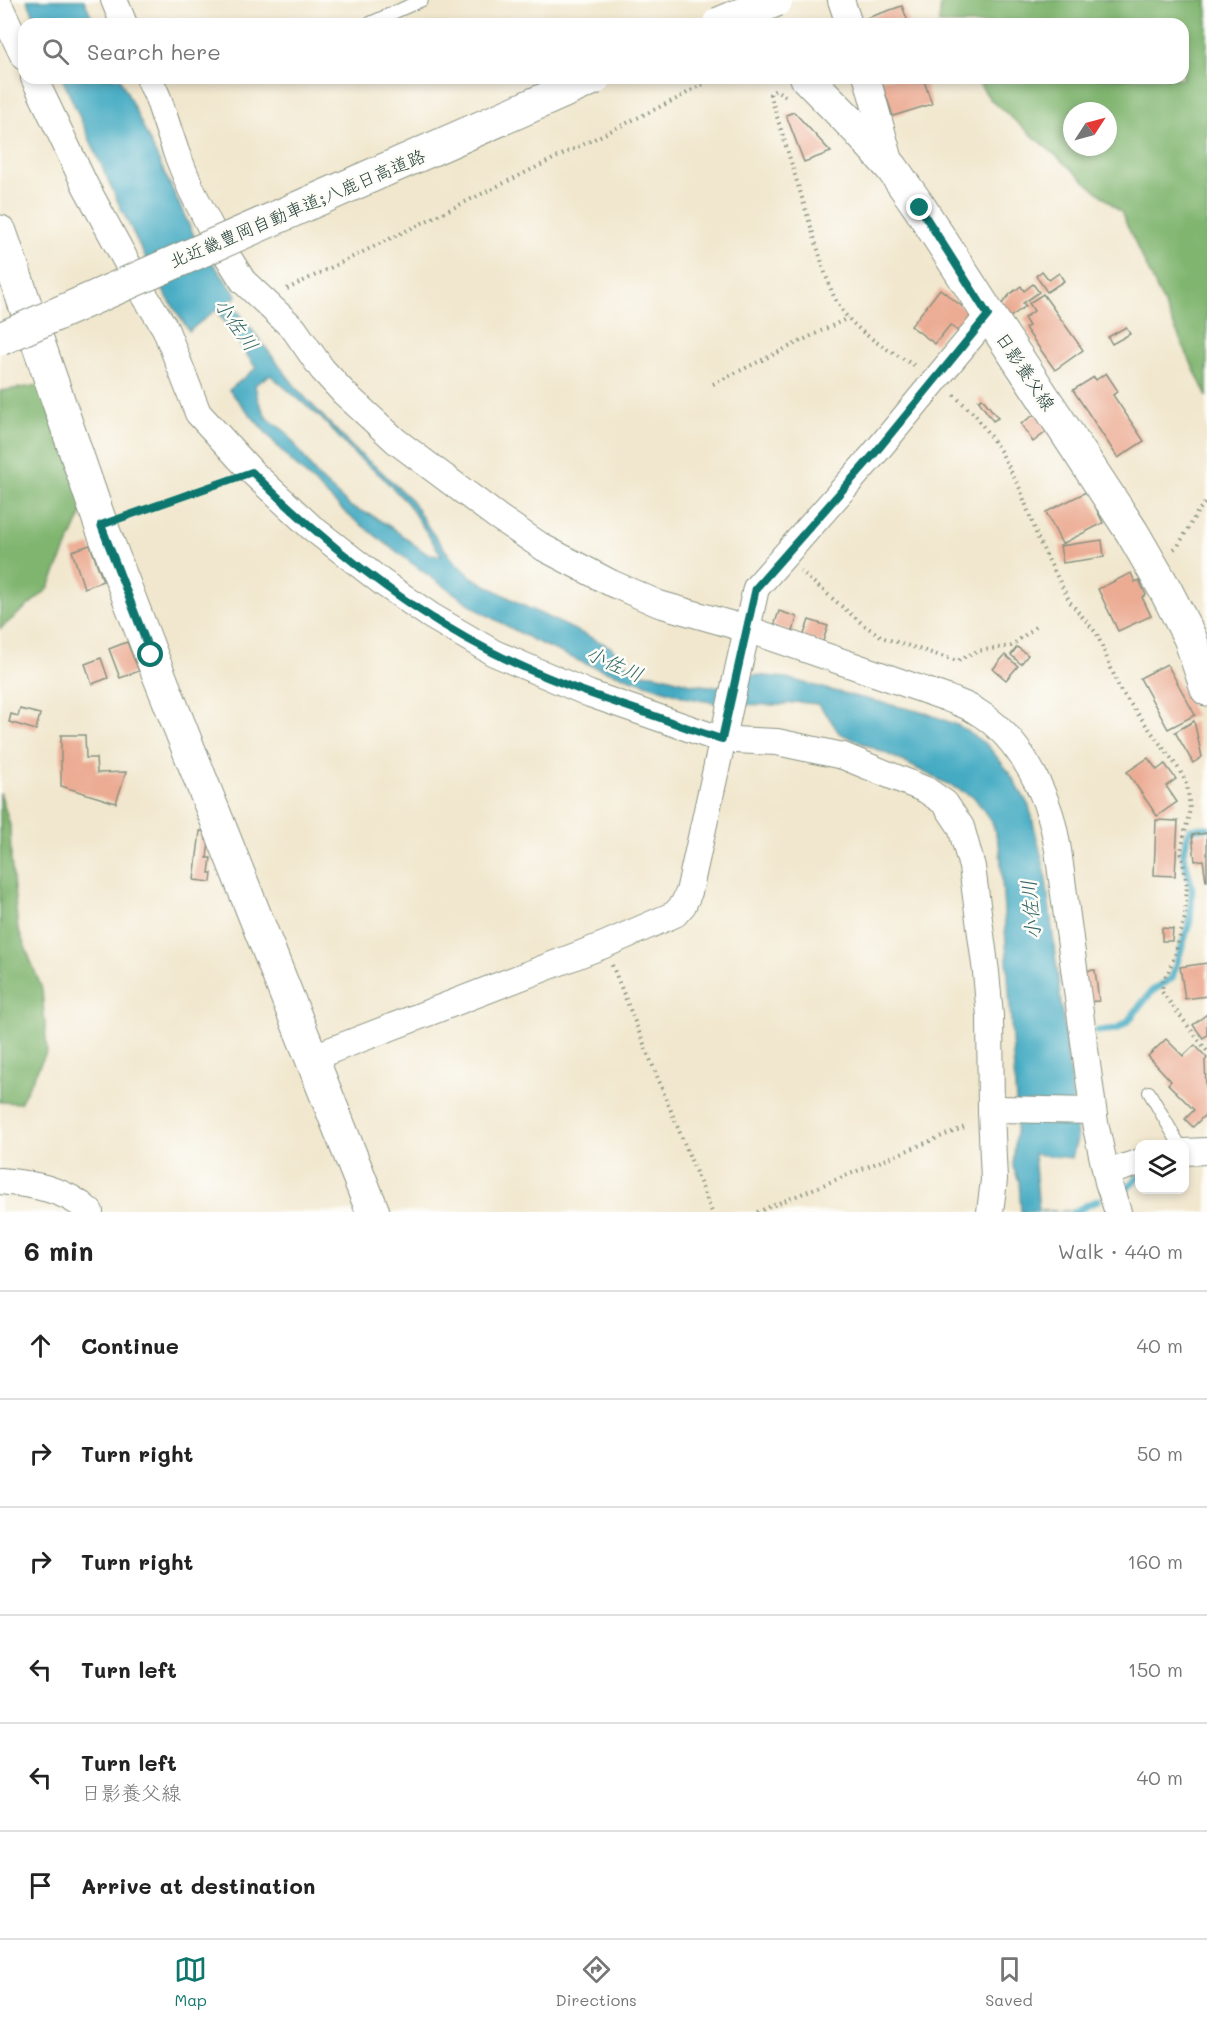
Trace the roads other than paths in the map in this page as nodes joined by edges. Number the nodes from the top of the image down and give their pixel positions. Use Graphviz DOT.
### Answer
graph roads {
  1 [pos="114,0"];
  2 [pos="422,0"];
  3 [pos="736,0"];
  4 [pos="776,0"];
  5 [pos="841,0"];
  6 [pos="0,7"];
  7 [pos="122,18"];
  8 [pos="382,18"];
  9 [pos="733,18"];
  10 [pos="750,18"];
  11 [pos="847,18"];
  12 [pos="18,44"];
  13 [pos="37,84"];
  14 [pos="152,84"];
  15 [pos="580,84"];
  16 [pos="869,84"];
  17 [pos="800,91"];
  18 [pos="892,168"];
  19 [pos="0,232"];
  20 [pos="988,315"];
  21 [pos="0,339"];
  22 [pos="745,635"];
  23 [pos="1205,674"];
  24 [pos="722,736"];
  25 [pos="311,1058"];
  26 [pos="1149,1092"];
  27 [pos="993,1110"];
  28 [pos="1091,1111"];
  29 [pos="1177,1140"];
  30 [pos="1207,1151"];
  31 [pos="1189,1152"];
  32 [pos="1135,1164"];
  33 [pos="1106,1173"];
  34 [pos="0,1181"];
  35 [pos="90,1212"];
  36 [pos="373,1212"];
  37 [pos="990,1212"];
  38 [pos="1118,1212"];
  1 -- 7 [label="street"];
  2 -- 8 [label="lane"];
  3 -- 10 [label="main road"];
  4 -- 9 [label="main road, bridge"];
  5 -- 11 [label="street"];
  6 -- 12 [label="street"];
  13 -- 24 [label="street"];
  14 -- 22 [label="street"];
  15 -- 21 [label="main road, 北近畿豊岡自動車道;八鹿日高道路, bridge"];
  16 -- 18 [label="street"];
  17 -- 18 [label="main road, 日影養父線"];
  18 -- 20 [label="main road, 日影養父線"];
  19 -- 25 [label="main road"];
  20 -- 22 [label="street"];
  20 -- 23 [label="main road, 日影養父線"];
  22 -- 24 [label="street"];
  22 -- 28 [label="street"];
  24 -- 25 [label="street"];
  24 -- 27 [label="street"];
  25 -- 36 [label="main road"];
  26 -- 29 [label="lane"];
  27 -- 28 [label="street"];
  27 -- 37 [label="street"];
  28 -- 33 [label="street"];
  30 -- 31 [label="street"];
  32 -- 33 [label="street"];
  33 -- 38 [label="street"];
  34 -- 35 [label="street"];
}
